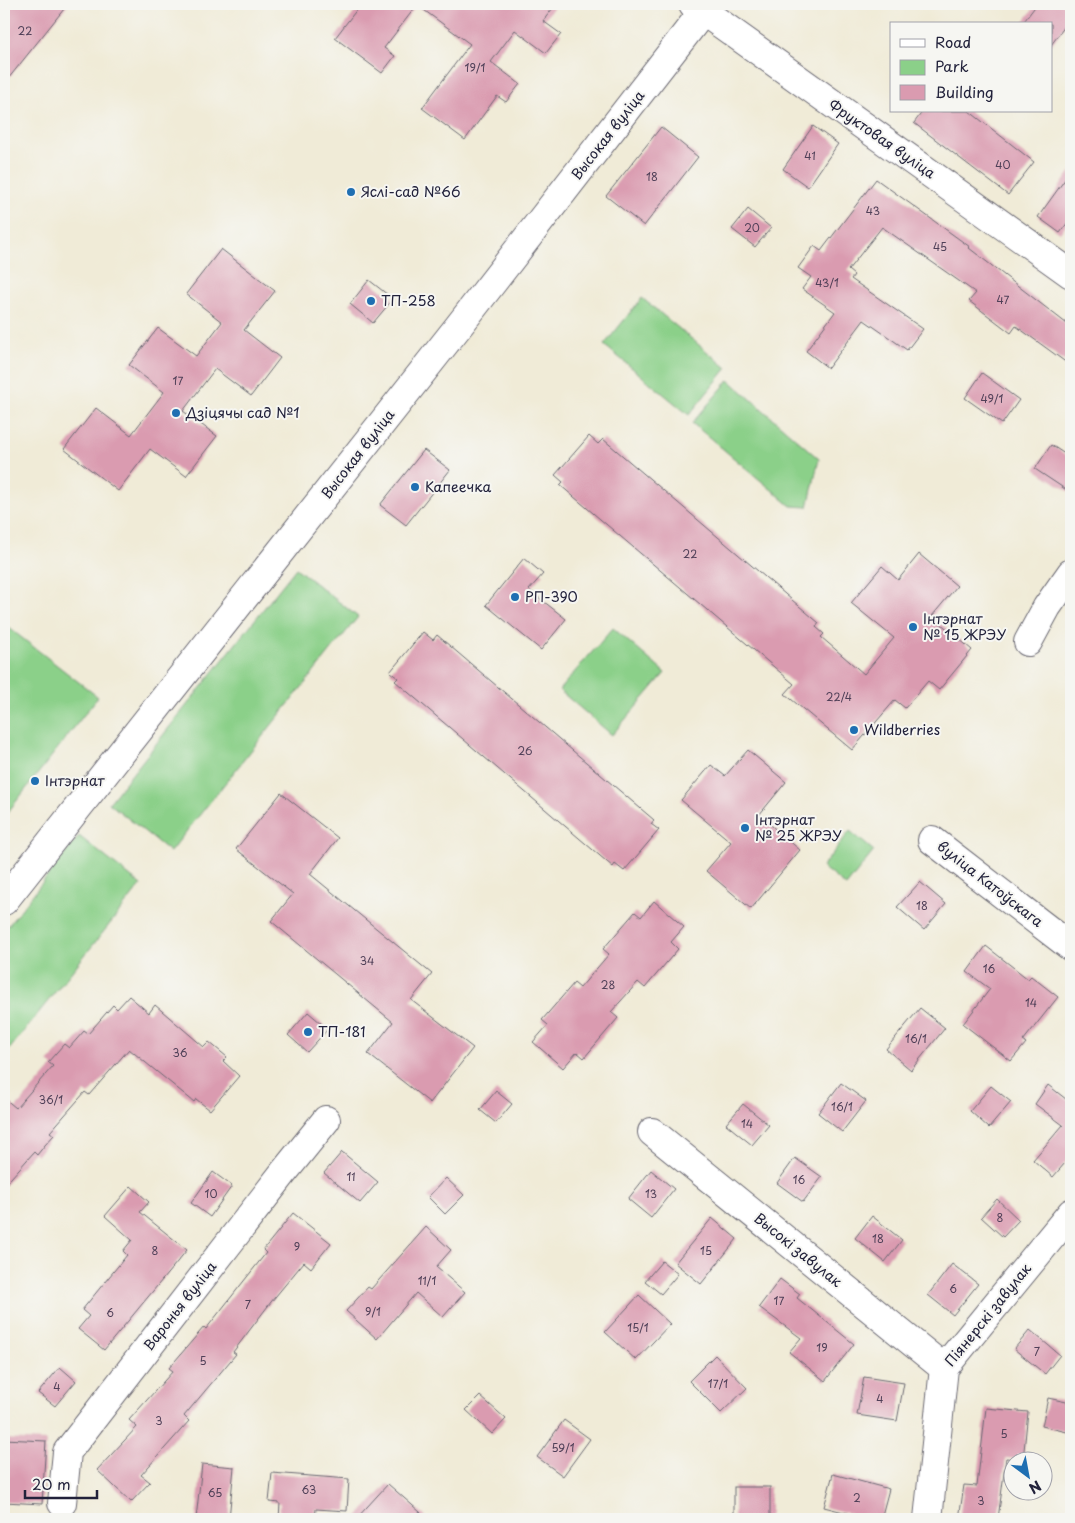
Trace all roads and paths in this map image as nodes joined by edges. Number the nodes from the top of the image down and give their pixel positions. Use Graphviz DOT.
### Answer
graph roads {
  1 [pos="702,6"];
  2 [pos="1071,274"];
  3 [pos="1071,573"];
  4 [pos="1028,642"];
  5 [pos="932,840"];
  6 [pos="4,901"];
  7 [pos="1071,947"];
  8 [pos="326,1120"];
  9 [pos="652,1132"];
  10 [pos="1071,1213"];
  11 [pos="944,1368"];
  12 [pos="62,1503"];
  13 [pos="928,1519"];
  1 -- 2 [label="street, Фруктовая вуліца"];
  1 -- 6 [label="street, Высокая вуліца"];
  3 -- 4 [label="street"];
  5 -- 7 [label="street, вуліца Катоўскага"];
  8 -- 12 [label="street, Варонья вуліца"];
  9 -- 11 [label="street, Высокі завулак"];
  10 -- 11 [label="street, Піянерскі завулак"];
  11 -- 13 [label="street, Піянерскі завулак"];
}
